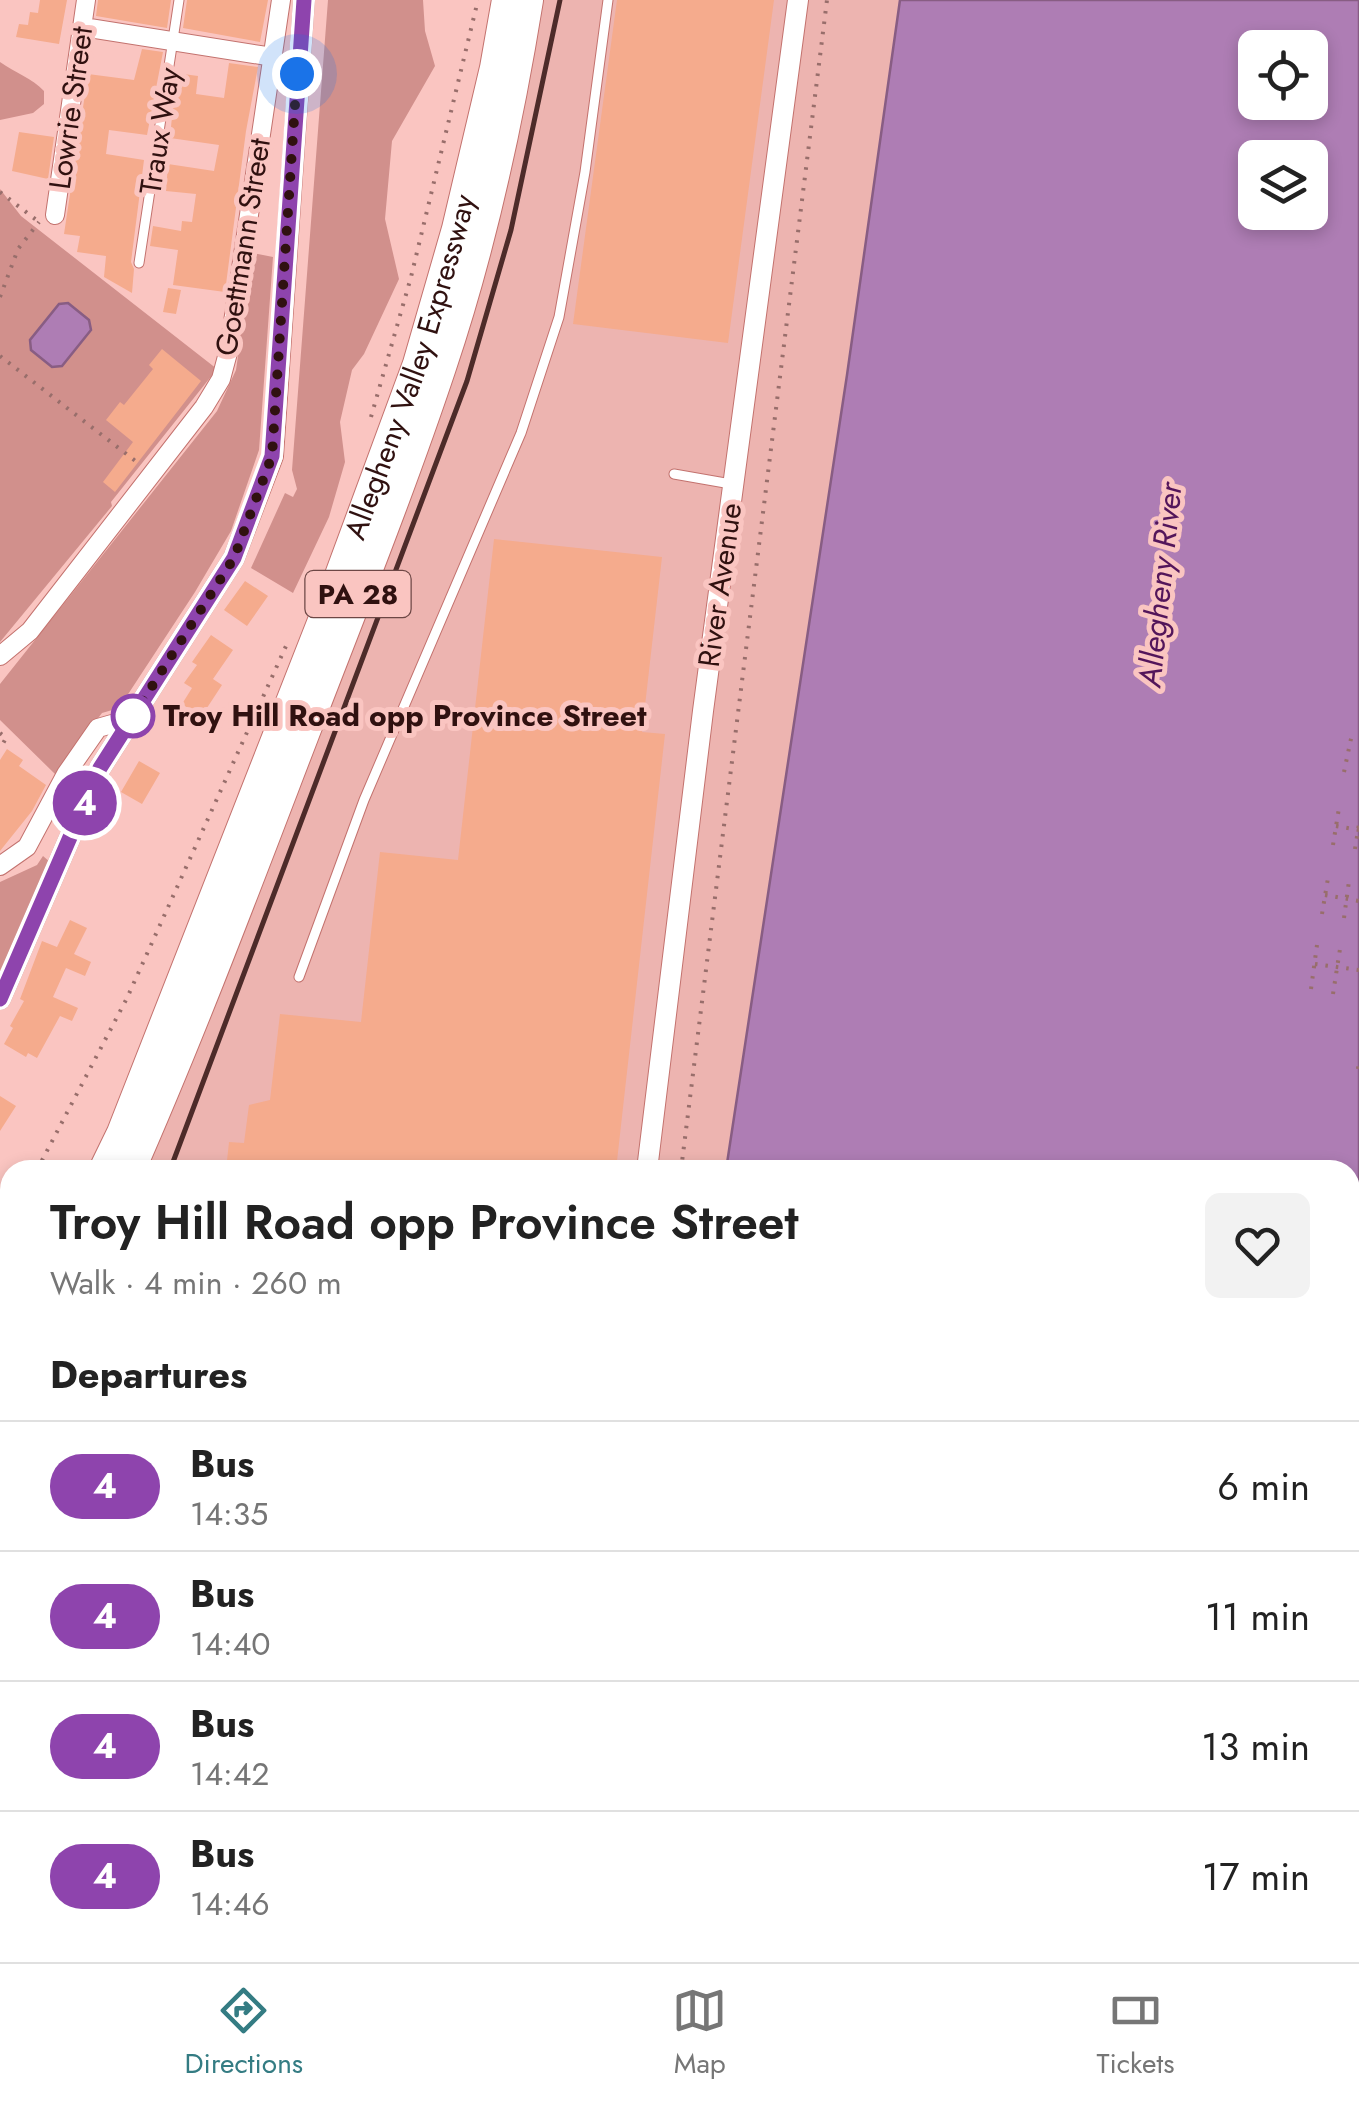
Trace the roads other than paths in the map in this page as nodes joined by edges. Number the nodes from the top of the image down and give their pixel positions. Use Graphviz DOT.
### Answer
graph roads {
  1 [pos="86,0"];
  2 [pos="179,0"];
  3 [pos="281,0"];
  4 [pos="304,0"];
  5 [pos="507,0"];
  6 [pos="528,0"];
  7 [pos="608,0"];
  8 [pos="798,0"];
  9 [pos="83,27"];
  10 [pos="174,41"];
  11 [pos="273,57"];
  12 [pos="55,215"];
  13 [pos="140,263"];
  14 [pos="674,474"];
  15 [pos="734,484"];
  16 [pos="0,656"];
  17 [pos="124,732"];
  18 [pos="0,866"];
  19 [pos="300,977"];
  20 [pos="0,999"];
  21 [pos="107,1160"];
  22 [pos="134,1160"];
  23 [pos="648,1160"];
  1 -- 9 [label="street, Lowrie Street"];
  2 -- 10 [label="lane, Traux Way"];
  3 -- 11 [label="street, Goettmann Street"];
  4 -- 17 [label="street"];
  5 -- 21 [label="highway, Allegheny Valley Expressway / PA 28"];
  6 -- 22 [label="highway, Allegheny Valley Expressway / PA 28"];
  7 -- 19 [label="lane"];
  8 -- 15 [label="street, River Avenue"];
  9 -- 10 [label="street"];
  9 -- 12 [label="street, Lowrie Street"];
  10 -- 11 [label="street"];
  10 -- 13 [label="lane, Traux Way"];
  11 -- 16 [label="street, Goettmann Street"];
  14 -- 15 [label="lane"];
  15 -- 23 [label="street, River Avenue"];
  17 -- 18 [label="street"];
  17 -- 20 [label="street"];
}
